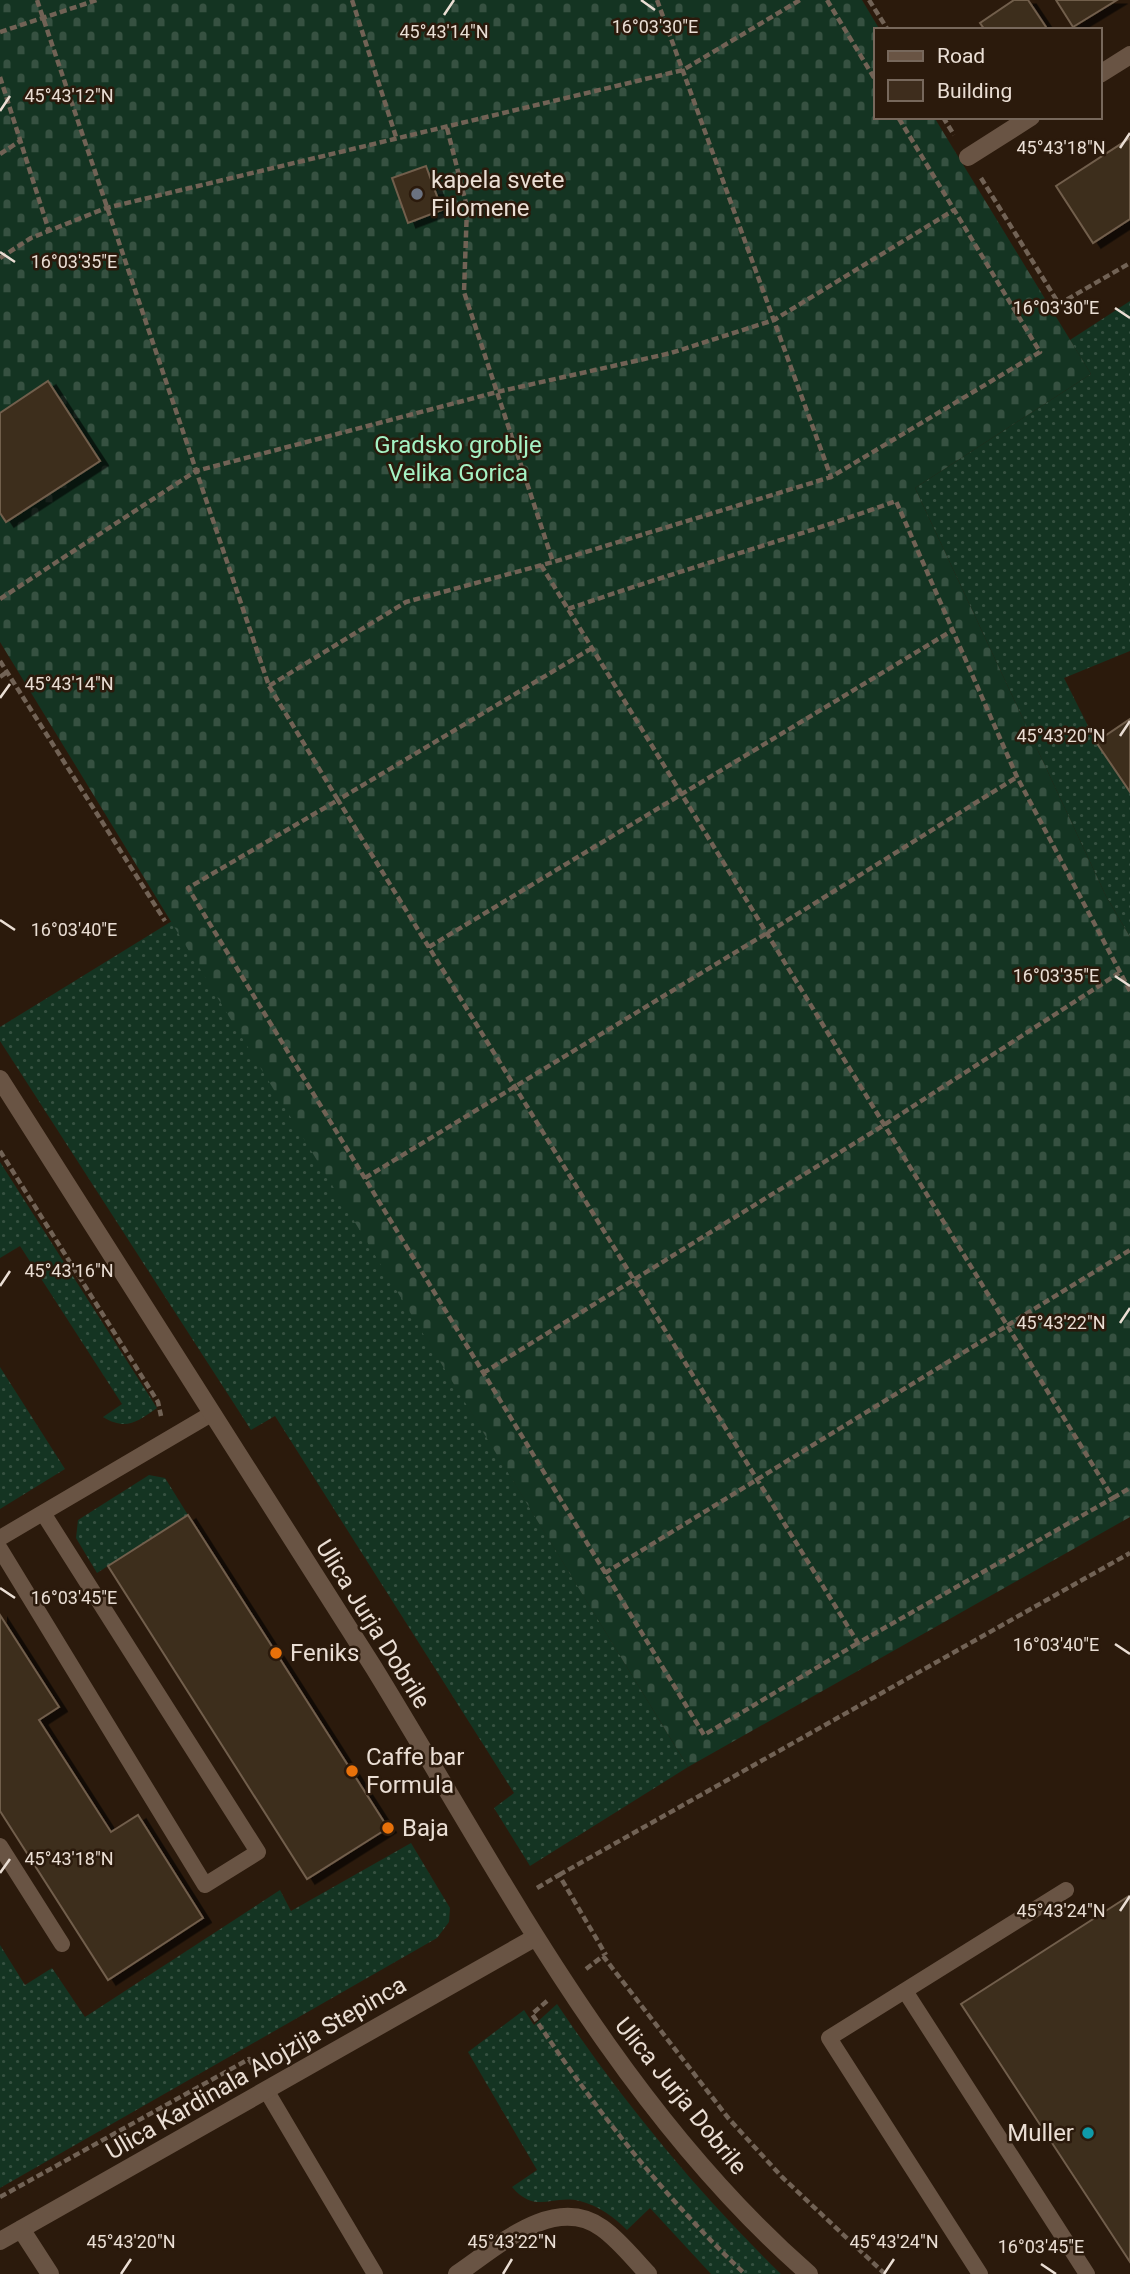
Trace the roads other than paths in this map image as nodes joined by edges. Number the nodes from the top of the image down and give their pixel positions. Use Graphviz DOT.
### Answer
graph roads {
  1 [pos="1130,55"];
  2 [pos="1102,73"];
  3 [pos="1028,119"];
  4 [pos="968,157"];
  5 [pos="0,1079"];
  6 [pos="211,1413"];
  7 [pos="43,1513"];
  8 [pos="0,1538"];
  9 [pos="0,1549"];
  10 [pos="0,1846"];
  11 [pos="1066,1890"];
  12 [pos="536,1937"];
  13 [pos="62,1944"];
  14 [pos="905,1991"];
  15 [pos="266,2090"];
  16 [pos="21,2229"];
  17 [pos="0,2241"];
  18 [pos="50,2274"];
  19 [pos="375,2274"];
  20 [pos="457,2274"];
  21 [pos="648,2274"];
  22 [pos="808,2274"];
  23 [pos="980,2274"];
  24 [pos="1087,2274"];
  1 -- 2 [label="street"];
  3 -- 4 [label="street"];
  5 -- 6 [label="street, Ulica Jurja Dobrile"];
  6 -- 7 [label="lane"];
  6 -- 12 [label="street, Ulica Jurja Dobrile"];
  7 -- 8 [label="lane"];
  7 -- 9 [label="lane"];
  10 -- 13 [label="lane"];
  11 -- 14 [label="lane"];
  12 -- 15 [label="street, Ulica Kardinala Alojzija Stepinca"];
  12 -- 22 [label="street, Ulica Jurja Dobrile"];
  14 -- 23 [label="lane"];
  14 -- 24 [label="lane"];
  15 -- 16 [label="street, Ulica Kardinala Alojzija Stepinca"];
  15 -- 19 [label="lane"];
  16 -- 17 [label="street, Ulica Kardinala Alojzija Stepinca"];
  16 -- 18 [label="street"];
  20 -- 21 [label="street"];
}
